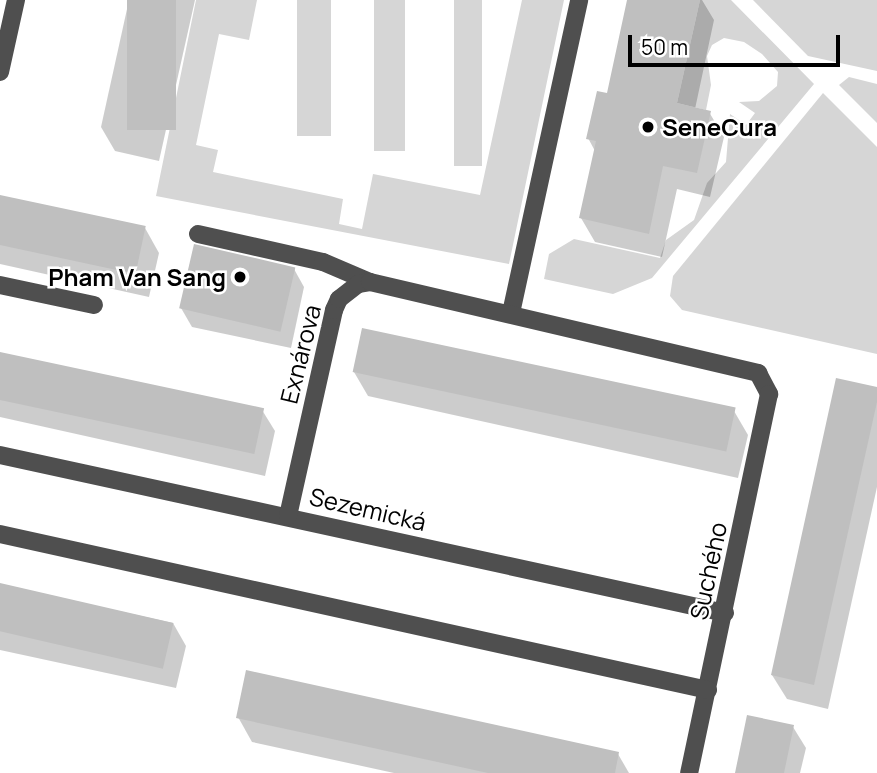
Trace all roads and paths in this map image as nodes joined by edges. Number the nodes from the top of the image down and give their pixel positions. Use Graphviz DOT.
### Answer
graph roads {
  1 [pos="16,0"];
  2 [pos="579,0"];
  3 [pos="0,72"];
  4 [pos="198,234"];
  5 [pos="370,282"];
  6 [pos="0,285"];
  7 [pos="94,305"];
  8 [pos="511,313"];
  9 [pos="0,455"];
  10 [pos="288,516"];
  11 [pos="0,534"];
  12 [pos="724,613"];
  13 [pos="708,690"];
  14 [pos="689,773"];
  1 -- 3 [label="street"];
  2 -- 8 [label="street"];
  4 -- 5 [label="street"];
  5 -- 8 [label="street"];
  5 -- 10 [label="street, Exnárova"];
  6 -- 7 [label="street"];
  8 -- 12 [label="street, Suchého"];
  9 -- 10 [label="street, Sezemická"];
  10 -- 12 [label="street, Sezemická"];
  11 -- 13 [label="street"];
  12 -- 13 [label="street, Suchého"];
  13 -- 14 [label="street, Suchého"];
}
